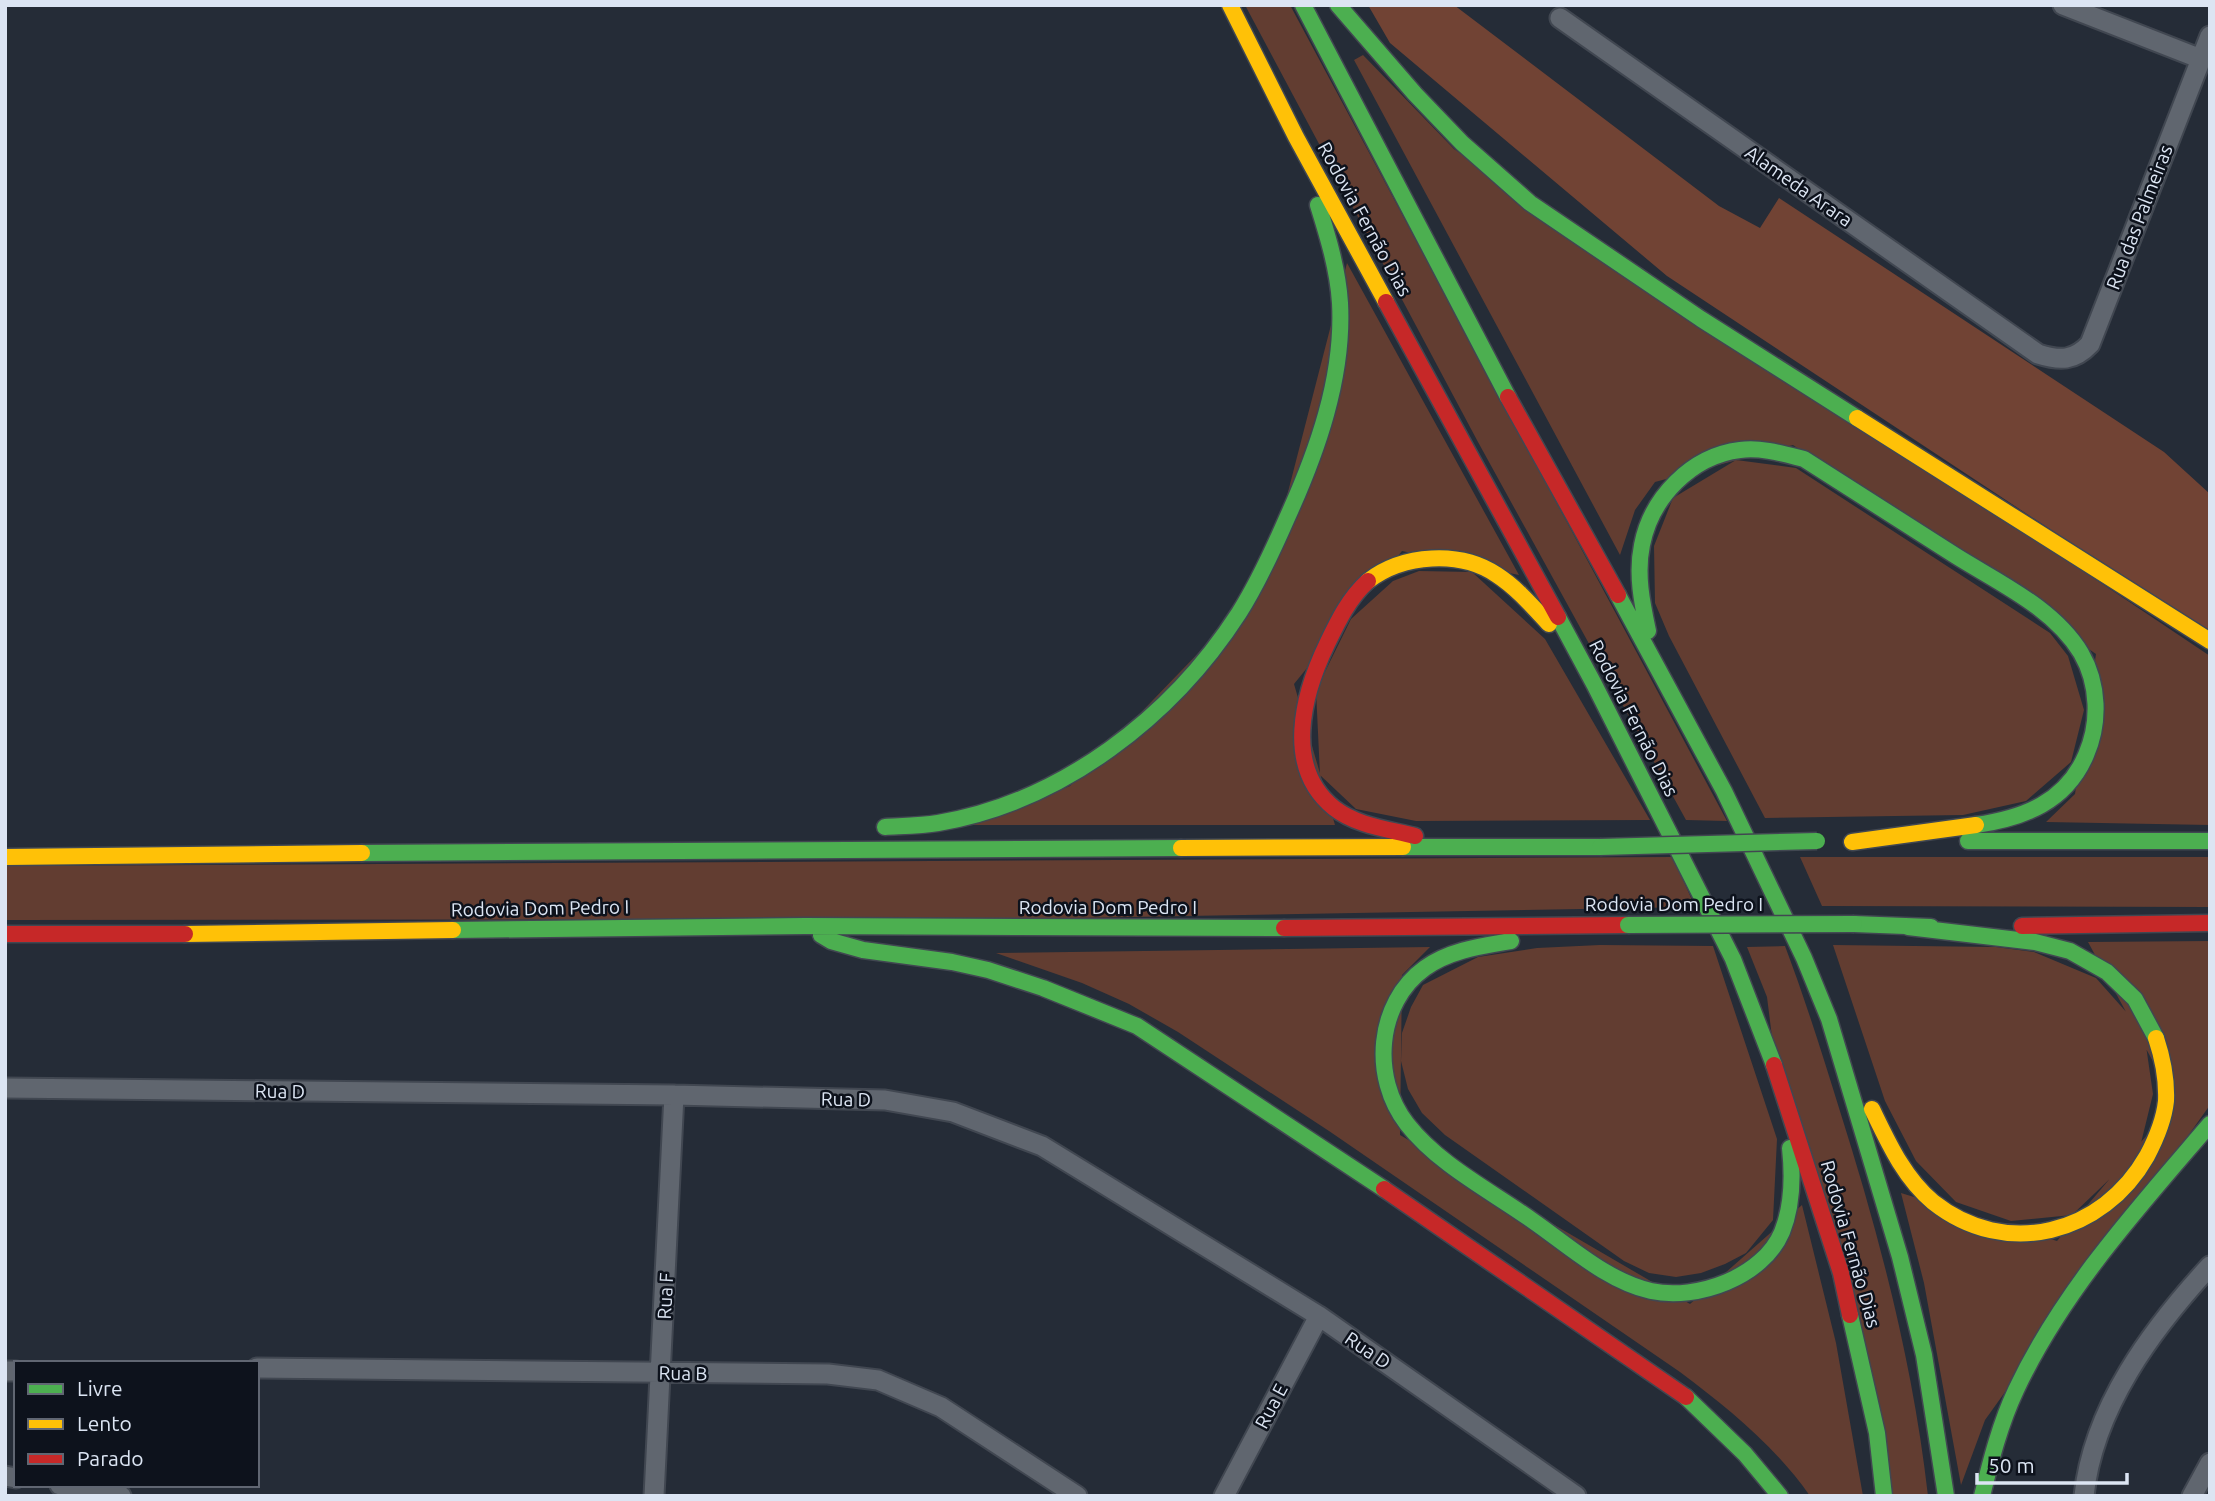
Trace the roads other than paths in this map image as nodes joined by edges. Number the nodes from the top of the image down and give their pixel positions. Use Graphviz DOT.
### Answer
graph roads {
  1 [pos="1230,5"];
  2 [pos="1303,5"];
  3 [pos="1338,5"];
  4 [pos="2063,5"];
  5 [pos="1560,18"];
  6 [pos="2210,36"];
  7 [pos="2201,59"];
  8 [pos="1296,137"];
  9 [pos="2038,354"];
  10 [pos="2210,641"];
  11 [pos="1652,655"];
  12 [pos="1594,684"];
  13 [pos="872,827"];
  14 [pos="838,835"];
  15 [pos="1835,841"];
  16 [pos="2210,841"];
  17 [pos="805,849"];
  18 [pos="1462,849"];
  19 [pos="5,857"];
  20 [pos="2210,923"];
  21 [pos="1604,924"];
  22 [pos="805,926"];
  23 [pos="1908,927"];
  24 [pos="5,934"];
  25 [pos="1829,1019"];
  26 [pos="1776,1069"];
  27 [pos="5,1088"];
  28 [pos="674,1095"];
  29 [pos="2210,1124"];
  30 [pos="2210,1266"];
  31 [pos="1319,1316"];
  32 [pos="259,1368"];
  33 [pos="661,1372"];
  34 [pos="2210,1463"];
  35 [pos="71,1487"];
  36 [pos="121,1496"];
  37 [pos="654,1496"];
  38 [pos="1077,1496"];
  39 [pos="1224,1496"];
  40 [pos="1576,1496"];
  41 [pos="1780,1496"];
  42 [pos="1884,1496"];
  43 [pos="1946,1496"];
  44 [pos="1982,1496"];
  45 [pos="2084,1496"];
  46 [pos="2192,1496"];
  1 -- 8 [label="highway, Rodovia Fernão Dias"];
  2 -- 11 [label="highway"];
  3 -- 10 [label="highway"];
  4 -- 7 [label="street"];
  5 -- 9 [label="street, Alameda Arara"];
  6 -- 7 [label="street, Rua das Palmeiras"];
  7 -- 9 [label="street, Rua das Palmeiras"];
  8 -- 12 [label="highway, Rodovia Fernão Dias"];
  8 -- 13 [label="highway"];
  11 -- 15 [label="highway"];
  11 -- 25 [label="highway"];
  12 -- 18 [label="highway"];
  12 -- 26 [label="highway, Rodovia Fernão Dias"];
  14 -- 17 [label="highway"];
  15 -- 16 [label="highway"];
  15 -- 18 [label="highway, bridge"];
  17 -- 18 [label="highway"];
  17 -- 19 [label="highway"];
  20 -- 23 [label="highway, Rodovia Dom Pedro I"];
  21 -- 22 [label="highway, Rodovia Dom Pedro I"];
  21 -- 23 [label="highway, Rodovia Dom Pedro I, bridge"];
  21 -- 26 [label="highway"];
  22 -- 24 [label="highway, Rodovia Dom Pedro I"];
  22 -- 41 [label="highway"];
  23 -- 25 [label="highway"];
  25 -- 43 [label="highway"];
  26 -- 42 [label="highway, Rodovia Fernão Dias"];
  27 -- 28 [label="street, Rua D"];
  28 -- 31 [label="street, Rua D"];
  28 -- 33 [label="street, Rua F"];
  29 -- 44 [label="highway"];
  30 -- 45 [label="street"];
  31 -- 39 [label="street, Rua E"];
  31 -- 40 [label="street, Rua D"];
  32 -- 33 [label="street, Rua B"];
  33 -- 37 [label="street, Rua F"];
  33 -- 38 [label="street, Rua B"];
  34 -- 46 [label="street"];
  35 -- 36 [label="street"];
}
